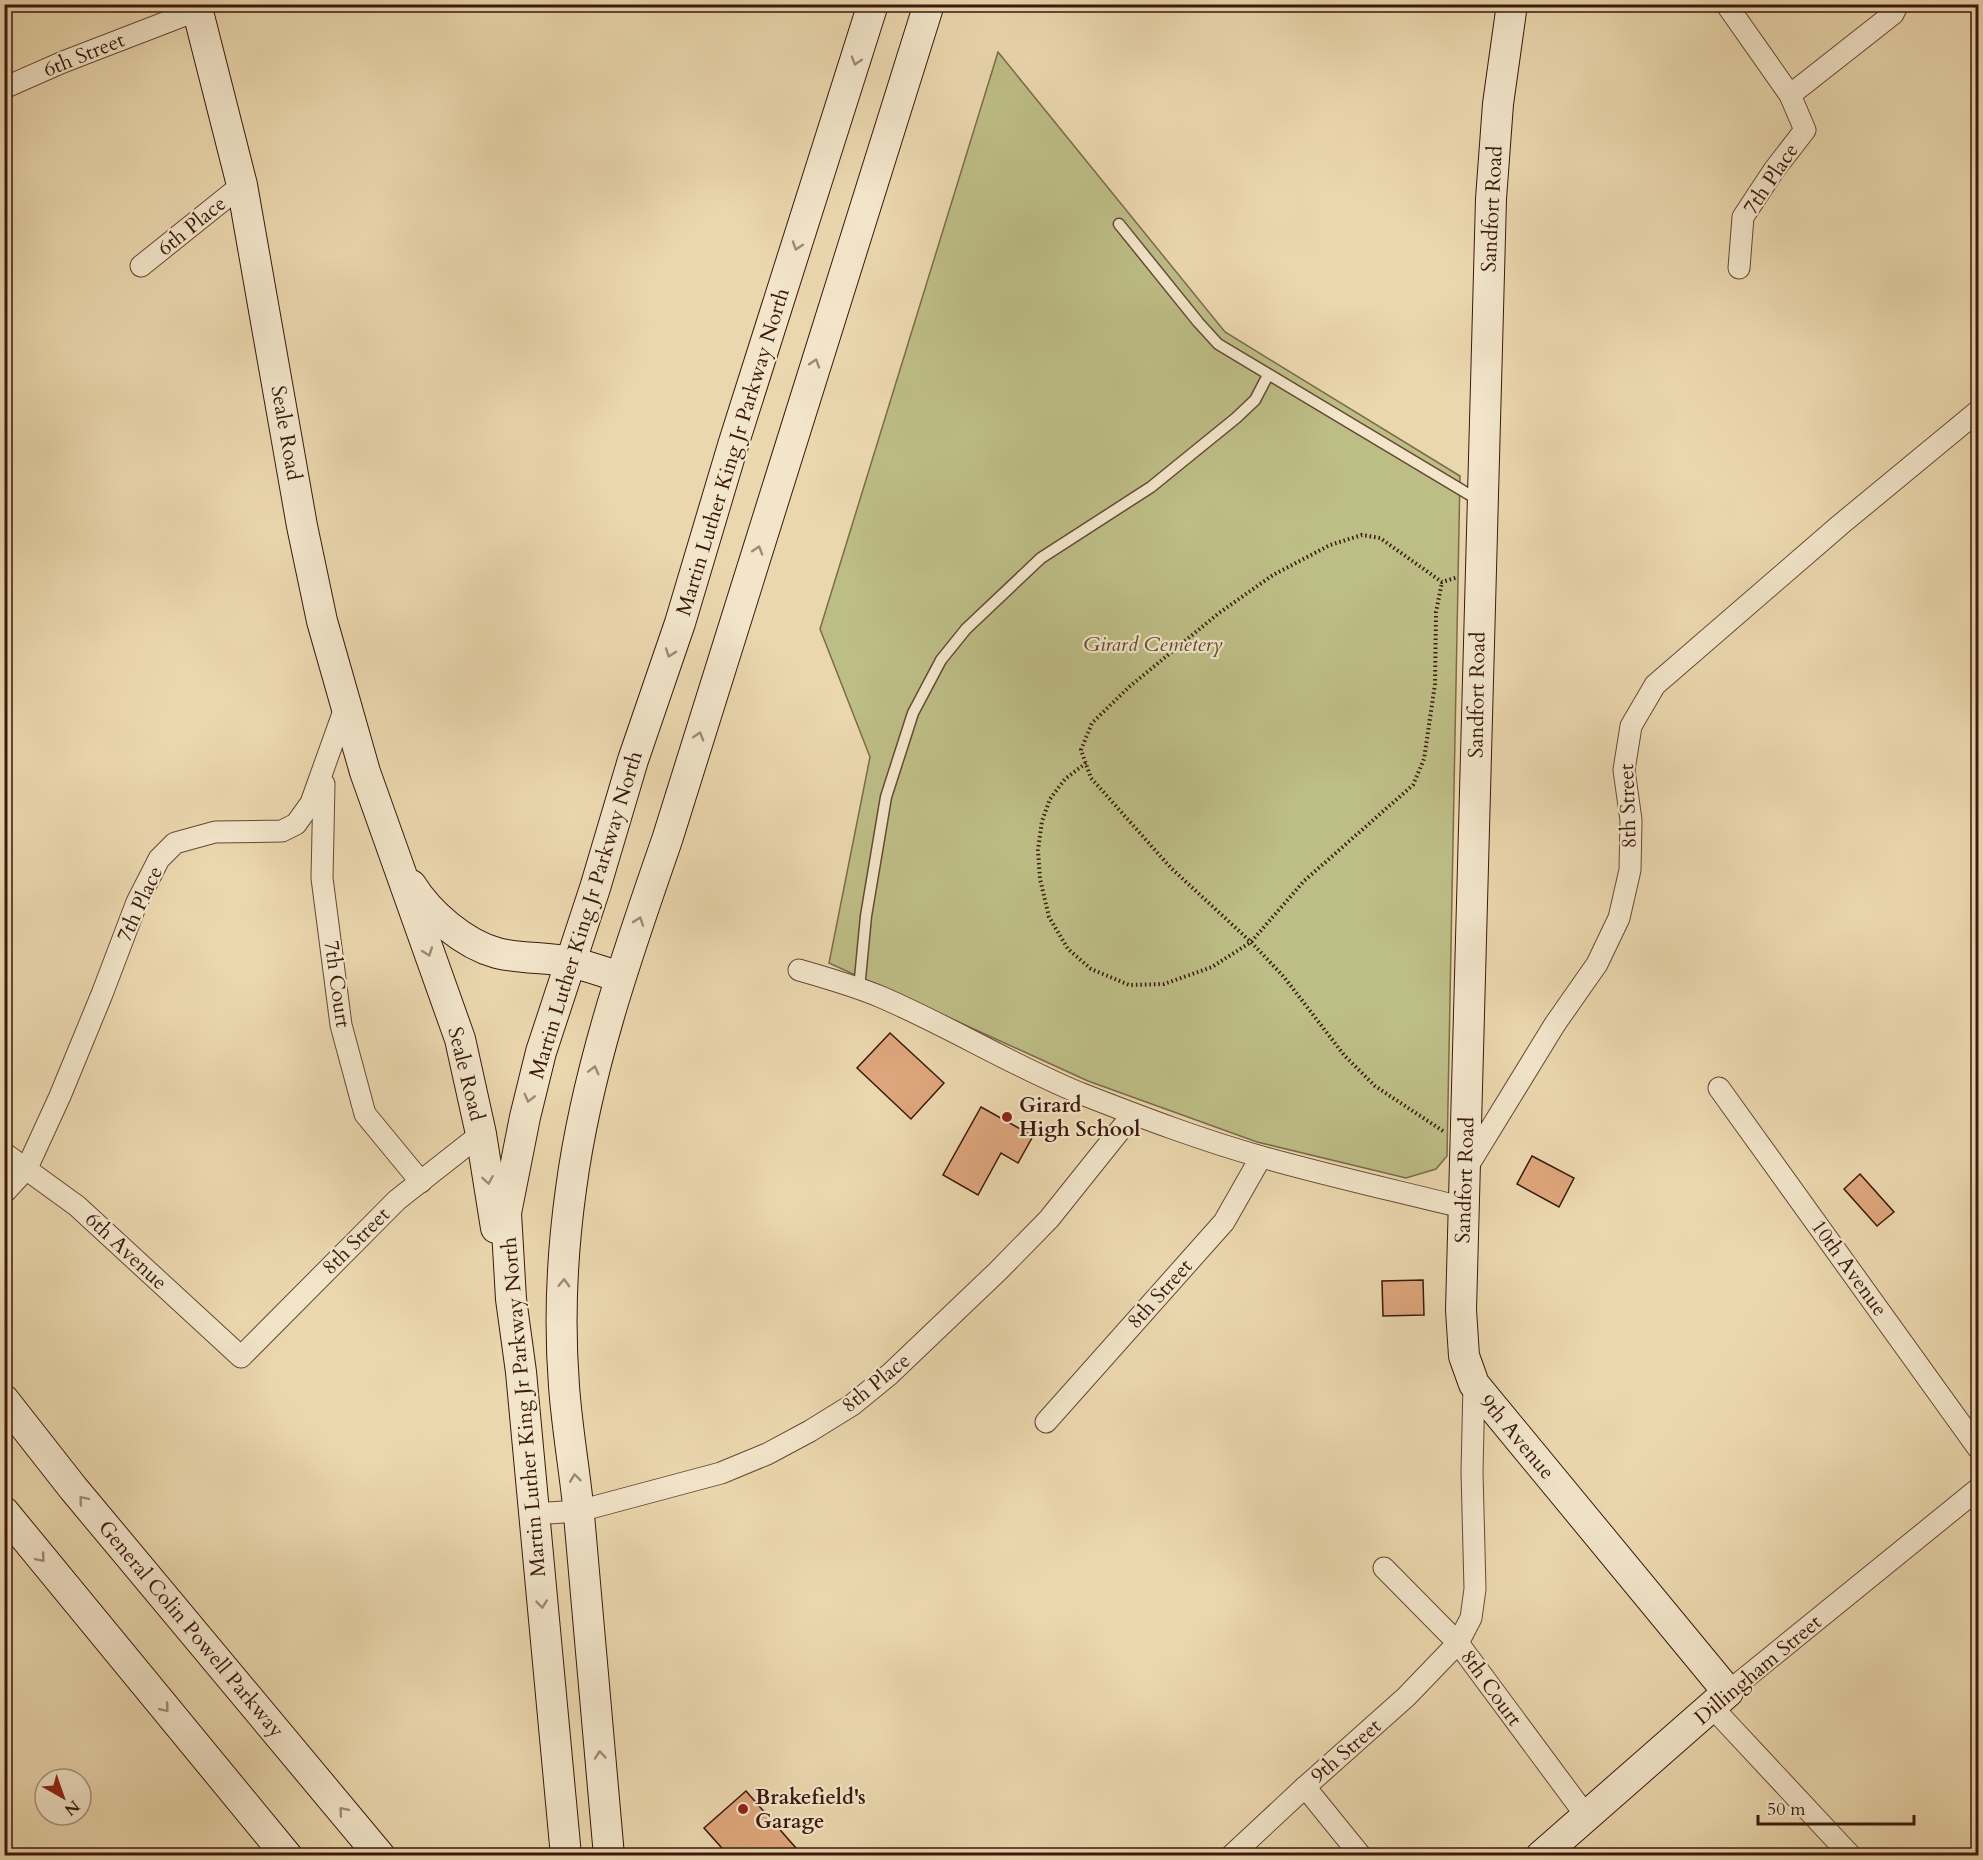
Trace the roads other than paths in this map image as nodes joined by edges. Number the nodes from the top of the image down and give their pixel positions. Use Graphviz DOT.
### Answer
graph roads {
  1 [pos="873,4"];
  2 [pos="929,4"];
  3 [pos="1512,4"];
  4 [pos="1726,4"];
  5 [pos="1898,4"];
  6 [pos="197,7"];
  7 [pos="4,88"];
  8 [pos="1790,95"];
  9 [pos="242,185"];
  10 [pos="1119,224"];
  11 [pos="141,266"];
  12 [pos="1739,268"];
  13 [pos="1268,375"];
  14 [pos="1978,411"];
  15 [pos="1482,502"];
  16 [pos="345,708"];
  17 [pos="325,765"];
  18 [pos="394,857"];
  19 [pos="570,962"];
  20 [pos="799,970"];
  21 [pos="620,977"];
  22 [pos="860,989"];
  23 [pos="1719,1088"];
  24 [pos="1133,1114"];
  25 [pos="481,1134"];
  26 [pos="4,1153"];
  27 [pos="1261,1157"];
  28 [pos="1466,1157"];
  29 [pos="27,1168"];
  30 [pos="421,1182"];
  31 [pos="4,1193"];
  32 [pos="1465,1208"];
  33 [pos="511,1299"];
  34 [pos="241,1357"];
  35 [pos="1474,1384"];
  36 [pos="4,1400"];
  37 [pos="1046,1422"];
  38 [pos="1978,1448"];
  39 [pos="1978,1490"];
  40 [pos="579,1511"];
  41 [pos="4,1512"];
  42 [pos="533,1514"];
  43 [pos="1384,1569"];
  44 [pos="1458,1643"];
  45 [pos="1720,1699"];
  46 [pos="1305,1787"];
  47 [pos="604,1801"];
  48 [pos="1587,1817"];
  49 [pos="562,1837"];
  50 [pos="287,1856"];
  51 [pos="380,1856"];
  52 [pos="609,1856"];
  53 [pos="1231,1856"];
  54 [pos="1361,1856"];
  55 [pos="1541,1856"];
  56 [pos="1851,1856"];
  1 -- 19 [label="main road, Martin Luther King Jr Parkway North, one-way"];
  21 -- 2 [label="main road, Martin Luther King Jr Parkway North, one-way"];
  3 -- 15 [label="main road, Sandfort Road"];
  4 -- 8 [label="street"];
  5 -- 8 [label="street"];
  6 -- 7 [label="street, 6th Street"];
  6 -- 9 [label="main road, Seale Road"];
  8 -- 12 [label="street, 7th Place"];
  9 -- 11 [label="street, 6th Place"];
  9 -- 16 [label="main road, Seale Road"];
  10 -- 13 [label="lane"];
  13 -- 15 [label="lane"];
  13 -- 22 [label="lane"];
  14 -- 28 [label="street, 8th Street"];
  15 -- 28 [label="main road, Sandfort Road"];
  16 -- 17 [label="street, 7th Place"];
  16 -- 18 [label="main road, Seale Road"];
  17 -- 29 [label="street, 7th Place"];
  17 -- 30 [label="street, 7th Court"];
  18 -- 19 [label="main road, Seale Road"];
  18 -- 25 [label="main road, Seale Road, one-way"];
  19 -- 21 [label="main road, Seale Road"];
  19 -- 33 [label="main road, Martin Luther King Jr Parkway North, one-way"];
  20 -- 22 [label="street"];
  40 -- 21 [label="main road, Martin Luther King Jr Parkway North, one-way"];
  22 -- 24 [label="street"];
  23 -- 38 [label="street, 10th Avenue"];
  24 -- 27 [label="street"];
  24 -- 40 [label="street, 8th Place"];
  25 -- 30 [label="street, 8th Street"];
  25 -- 33 [label="main road, Seale Road, one-way"];
  26 -- 29 [label="street, 6th Avenue"];
  27 -- 32 [label="street"];
  27 -- 37 [label="street, 8th Street"];
  28 -- 32 [label="main road, Sandfort Road"];
  29 -- 31 [label="street, 7th Place"];
  29 -- 34 [label="street, 6th Avenue"];
  30 -- 34 [label="street, 8th Street"];
  32 -- 35 [label="main road, Sandfort Road"];
  33 -- 42 [label="main road, Martin Luther King Jr Parkway North"];
  35 -- 44 [label="street, 9th Avenue"];
  35 -- 45 [label="main road, 9th Avenue"];
  51 -- 36 [label="main road, General Colin Powell Parkway, one-way"];
  39 -- 45 [label="street, Dillingham Street"];
  40 -- 42 [label="street, 8th Place"];
  47 -- 40 [label="main road, Martin Luther King Jr Parkway North, one-way"];
  41 -- 50 [label="main road, one-way"];
  42 -- 49 [label="main road, Martin Luther King Jr Parkway North, one-way"];
  43 -- 44 [label="street, 8th Court"];
  44 -- 46 [label="street, 9th Street"];
  44 -- 48 [label="street, 8th Court"];
  45 -- 48 [label="main road, Dillingham Street"];
  45 -- 56 [label="street, 9th Avenue"];
  46 -- 53 [label="street, 9th Street"];
  46 -- 54 [label="street"];
  47 -- 49 [label="main road"];
  47 -- 52 [label="main road, Martin Luther King Jr Parkway North"];
  48 -- 55 [label="main road, Dillingham Street"];
}
